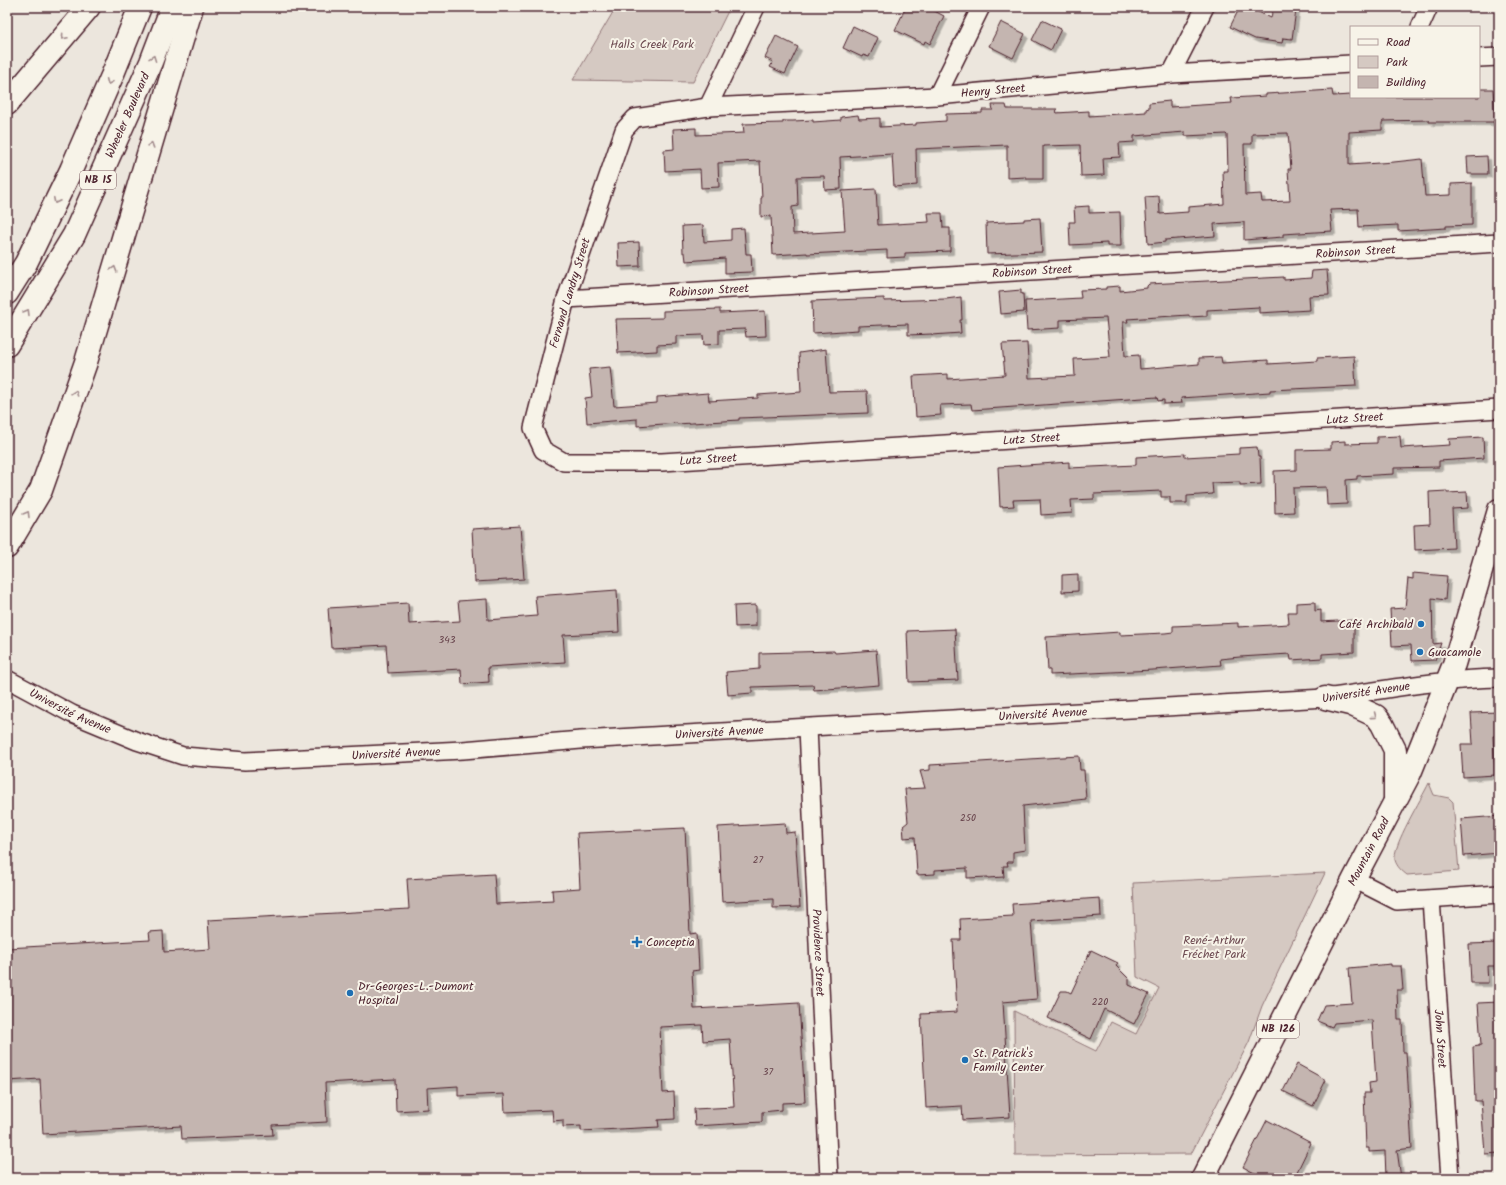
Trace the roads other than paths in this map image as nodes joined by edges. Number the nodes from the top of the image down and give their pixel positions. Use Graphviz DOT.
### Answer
graph roads {
  1 [pos="89,7"];
  2 [pos="140,7"];
  3 [pos="172,7"];
  4 [pos="192,7"];
  5 [pos="756,7"];
  6 [pos="981,7"];
  7 [pos="1205,7"];
  8 [pos="1429,7"];
  9 [pos="1420,26"];
  10 [pos="1499,57"];
  11 [pos="1480,58"];
  12 [pos="1350,64"];
  13 [pos="1172,74"];
  14 [pos="937,96"];
  15 [pos="7,104"];
  16 [pos="708,107"];
  17 [pos="635,118"];
  18 [pos="1499,243"];
  19 [pos="7,293"];
  20 [pos="566,299"];
  21 [pos="7,345"];
  22 [pos="1499,409"];
  23 [pos="564,462"];
  24 [pos="1499,510"];
  25 [pos="7,547"];
  26 [pos="1499,678"];
  27 [pos="7,679"];
  28 [pos="1448,681"];
  29 [pos="1325,698"];
  30 [pos="808,728"];
  31 [pos="1396,801"];
  32 [pos="1354,879"];
  33 [pos="1499,894"];
  34 [pos="1431,899"];
  35 [pos="829,1178"];
  36 [pos="1203,1178"];
  37 [pos="1450,1178"];
  1 -- 15 [label="main road, one-way"];
  2 -- 19 [label="main road, NB 15, one-way"];
  21 -- 3 [label="main road, Wheeler Boulevard / NB 15, one-way"];
  25 -- 4 [label="main road, one-way"];
  5 -- 16 [label="street"];
  6 -- 14 [label="street"];
  7 -- 13 [label="street"];
  8 -- 9 [label="street"];
  10 -- 11 [label="street"];
  12 -- 13 [label="street, Henry Street"];
  13 -- 14 [label="street, Henry Street"];
  14 -- 16 [label="street, Henry Street"];
  16 -- 17 [label="street, Henry Street"];
  17 -- 20 [label="street, Fernand Landry Street"];
  18 -- 20 [label="street, Robinson Street"];
  20 -- 23 [label="street, Fernand Landry Street"];
  22 -- 23 [label="street, Lutz Street"];
  24 -- 28 [label="main road, Mountain Road / NB 126"];
  26 -- 28 [label="street, Université Avenue"];
  27 -- 30 [label="street, Université Avenue"];
  28 -- 29 [label="street, Université Avenue"];
  28 -- 31 [label="main road, Mountain Road / NB 126"];
  29 -- 30 [label="street, Université Avenue"];
  29 -- 31 [label="main road, one-way"];
  30 -- 35 [label="street, Providence Street"];
  31 -- 32 [label="main road, Mountain Road / NB 126"];
  32 -- 34 [label="street"];
  32 -- 36 [label="main road, Mountain Road / NB 126"];
  33 -- 34 [label="street"];
  34 -- 37 [label="street, John Street"];
}
